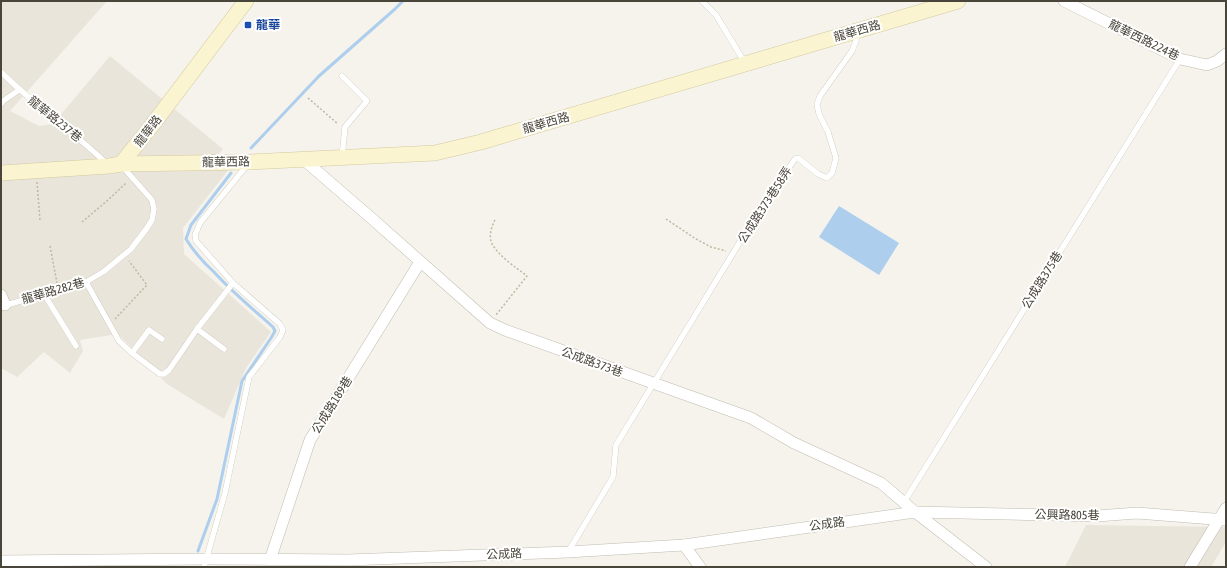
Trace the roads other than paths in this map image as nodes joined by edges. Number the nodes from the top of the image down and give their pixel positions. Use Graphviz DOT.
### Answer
graph roads {
  1 [pos="246,1"];
  2 [pos="702,1"];
  3 [pos="958,1"];
  4 [pos="1064,1"];
  5 [pos="856,31"];
  6 [pos="1226,54"];
  7 [pos="1180,59"];
  8 [pos="746,63"];
  9 [pos="1,72"];
  10 [pos="342,76"];
  11 [pos="18,90"];
  12 [pos="1,104"];
  13 [pos="342,157"];
  14 [pos="303,159"];
  15 [pos="250,162"];
  16 [pos="115,165"];
  17 [pos="1,174"];
  18 [pos="420,262"];
  19 [pos="86,282"];
  20 [pos="232,285"];
  21 [pos="44,294"];
  22 [pos="2,302"];
  23 [pos="197,329"];
  24 [pos="162,339"];
  25 [pos="76,346"];
  26 [pos="224,349"];
  27 [pos="132,353"];
  28 [pos="654,384"];
  29 [pos="904,502"];
  30 [pos="1226,508"];
  31 [pos="915,512"];
  32 [pos="1222,520"];
  33 [pos="684,545"];
  34 [pos="568,552"];
  35 [pos="270,560"];
  36 [pos="1,561"];
  37 [pos="205,563"];
  38 [pos="350,564"];
  39 [pos="700,567"];
  40 [pos="986,567"];
  41 [pos="1190,567"];
  1 -- 16 [label="street, 龍華路"];
  2 -- 8 [label="lane"];
  3 -- 5 [label="street, 龍華西路"];
  4 -- 7 [label="street, 龍華西路224巷"];
  5 -- 8 [label="street, 龍華西路"];
  5 -- 28 [label="lane, 公成路373巷58弄"];
  6 -- 7 [label="street, 龍華西路224巷"];
  7 -- 29 [label="lane, 公成路375巷"];
  8 -- 13 [label="street, 龍華西路"];
  9 -- 11 [label="lane, 龍華路237巷"];
  10 -- 13 [label="lane"];
  11 -- 12 [label="lane"];
  11 -- 16 [label="lane, 龍華路237巷"];
  13 -- 14 [label="street, 龍華西路"];
  14 -- 15 [label="street, 龍華西路"];
  14 -- 18 [label="street, 公成路373巷"];
  15 -- 16 [label="street, 龍華西路"];
  15 -- 20 [label="lane"];
  16 -- 17 [label="street"];
  16 -- 19 [label="lane, 龍華路282巷"];
  18 -- 28 [label="street, 公成路373巷"];
  18 -- 35 [label="street, 公成路189巷"];
  19 -- 21 [label="lane, 龍華路282巷"];
  19 -- 27 [label="lane"];
  20 -- 23 [label="lane"];
  20 -- 37 [label="lane"];
  21 -- 22 [label="lane, 龍華路282巷"];
  21 -- 25 [label="lane"];
  23 -- 26 [label="lane"];
  23 -- 27 [label="lane"];
  24 -- 27 [label="lane"];
  28 -- 29 [label="street, 公成路373巷"];
  28 -- 34 [label="lane, 公成路373巷58弄"];
  29 -- 31 [label="street, 公成路373巷"];
  30 -- 32 [label="street"];
  31 -- 32 [label="street, 公興路805巷"];
  31 -- 33 [label="street, 公成路"];
  31 -- 40 [label="street"];
  32 -- 41 [label="street"];
  33 -- 34 [label="street, 公成路"];
  33 -- 39 [label="street"];
  34 -- 38 [label="street, 公成路"];
  35 -- 37 [label="street, 公成路"];
  35 -- 38 [label="street, 公成路"];
  36 -- 37 [label="street, 公成路"];
}
